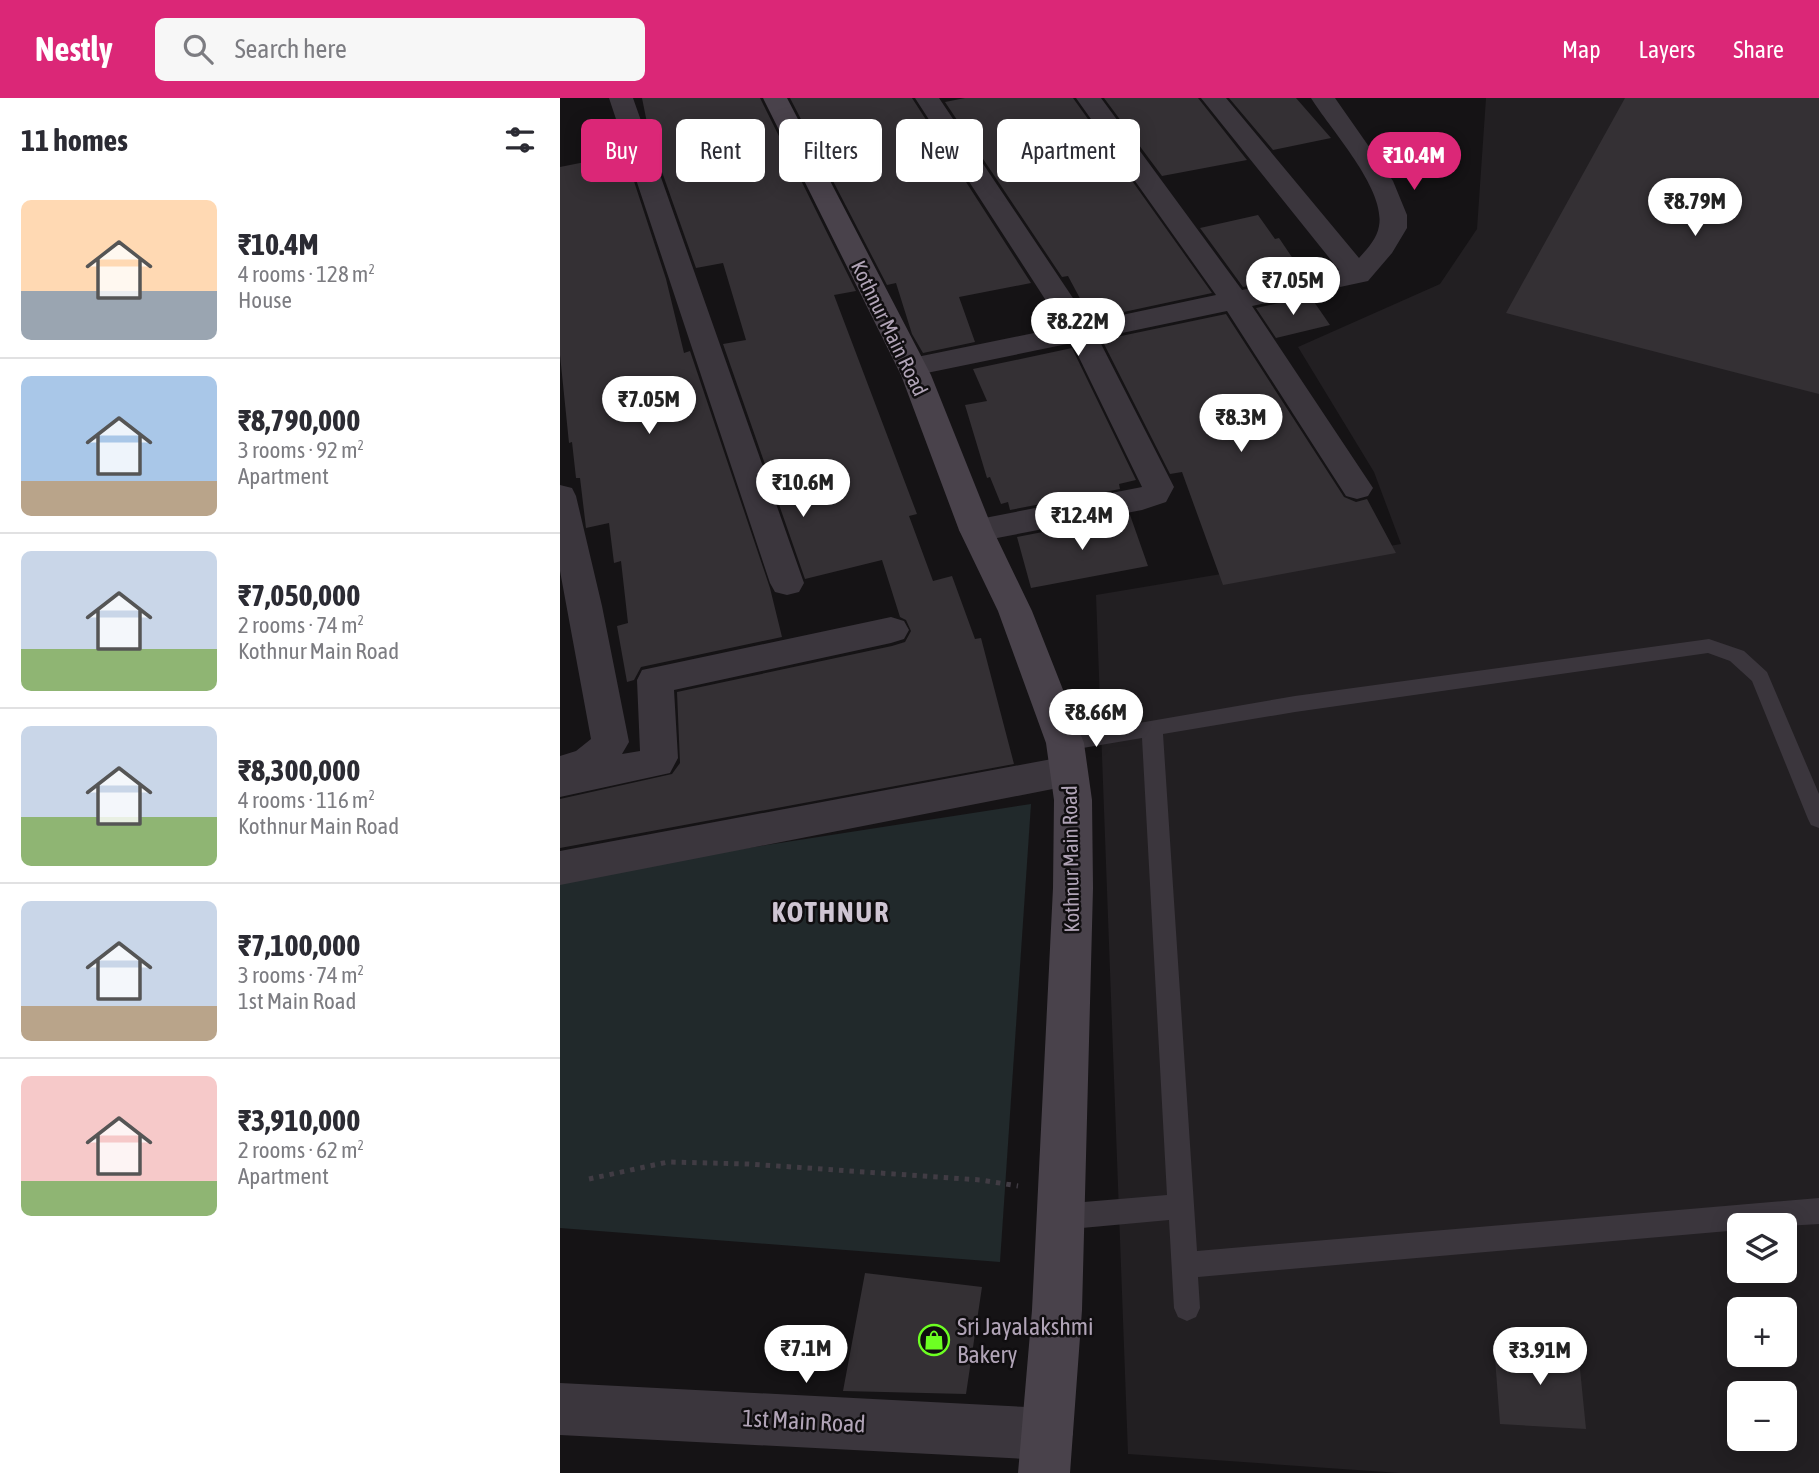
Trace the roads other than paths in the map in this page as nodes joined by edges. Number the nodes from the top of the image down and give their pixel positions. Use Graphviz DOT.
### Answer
graph roads {
  1 [pos="621,98"];
  2 [pos="775,98"];
  3 [pos="927,98"];
  4 [pos="1088,98"];
  5 [pos="1213,98"];
  6 [pos="1323,98"];
  7 [pos="1358,275"];
  8 [pos="1234,300"];
  9 [pos="1081,332"];
  10 [pos="912,367"];
  11 [pos="1357,488"];
  12 [pos="560,496"];
  13 [pos="976,530"];
  14 [pos="787,583"];
  15 [pos="891,630"];
  16 [pos="1152,728"];
  17 [pos="1067,757"];
  18 [pos="560,771"];
  19 [pos="560,782"];
  20 [pos="1819,820"];
  21 [pos="560,868"];
  22 [pos="1060,1205"];
  23 [pos="1182,1206"];
  24 [pos="1819,1212"];
  25 [pos="1186,1265"];
  26 [pos="1187,1308"];
  27 [pos="560,1409"];
  28 [pos="1046,1454"];
  1 -- 14 [label="street"];
  2 -- 10 [label="main road, Kothnur Main Road"];
  3 -- 9 [label="street"];
  4 -- 8 [label="street"];
  5 -- 7 [label="street"];
  6 -- 7 [label="street"];
  7 -- 8 [label="street"];
  8 -- 9 [label="street"];
  8 -- 11 [label="street"];
  9 -- 10 [label="street"];
  9 -- 13 [label="street"];
  10 -- 13 [label="main road, Kothnur Main Road"];
  12 -- 18 [label="street"];
  13 -- 17 [label="main road, Kothnur Main Road"];
  15 -- 19 [label="street"];
  16 -- 17 [label="lane"];
  16 -- 20 [label="lane"];
  16 -- 23 [label="lane"];
  17 -- 21 [label="street"];
  17 -- 22 [label="main road, Kothnur Main Road"];
  22 -- 23 [label="lane"];
  22 -- 28 [label="main road, Kothnur Main Road"];
  23 -- 25 [label="lane"];
  24 -- 25 [label="lane"];
  25 -- 26 [label="lane"];
  27 -- 28 [label="street, 1st Main Road"];
}
